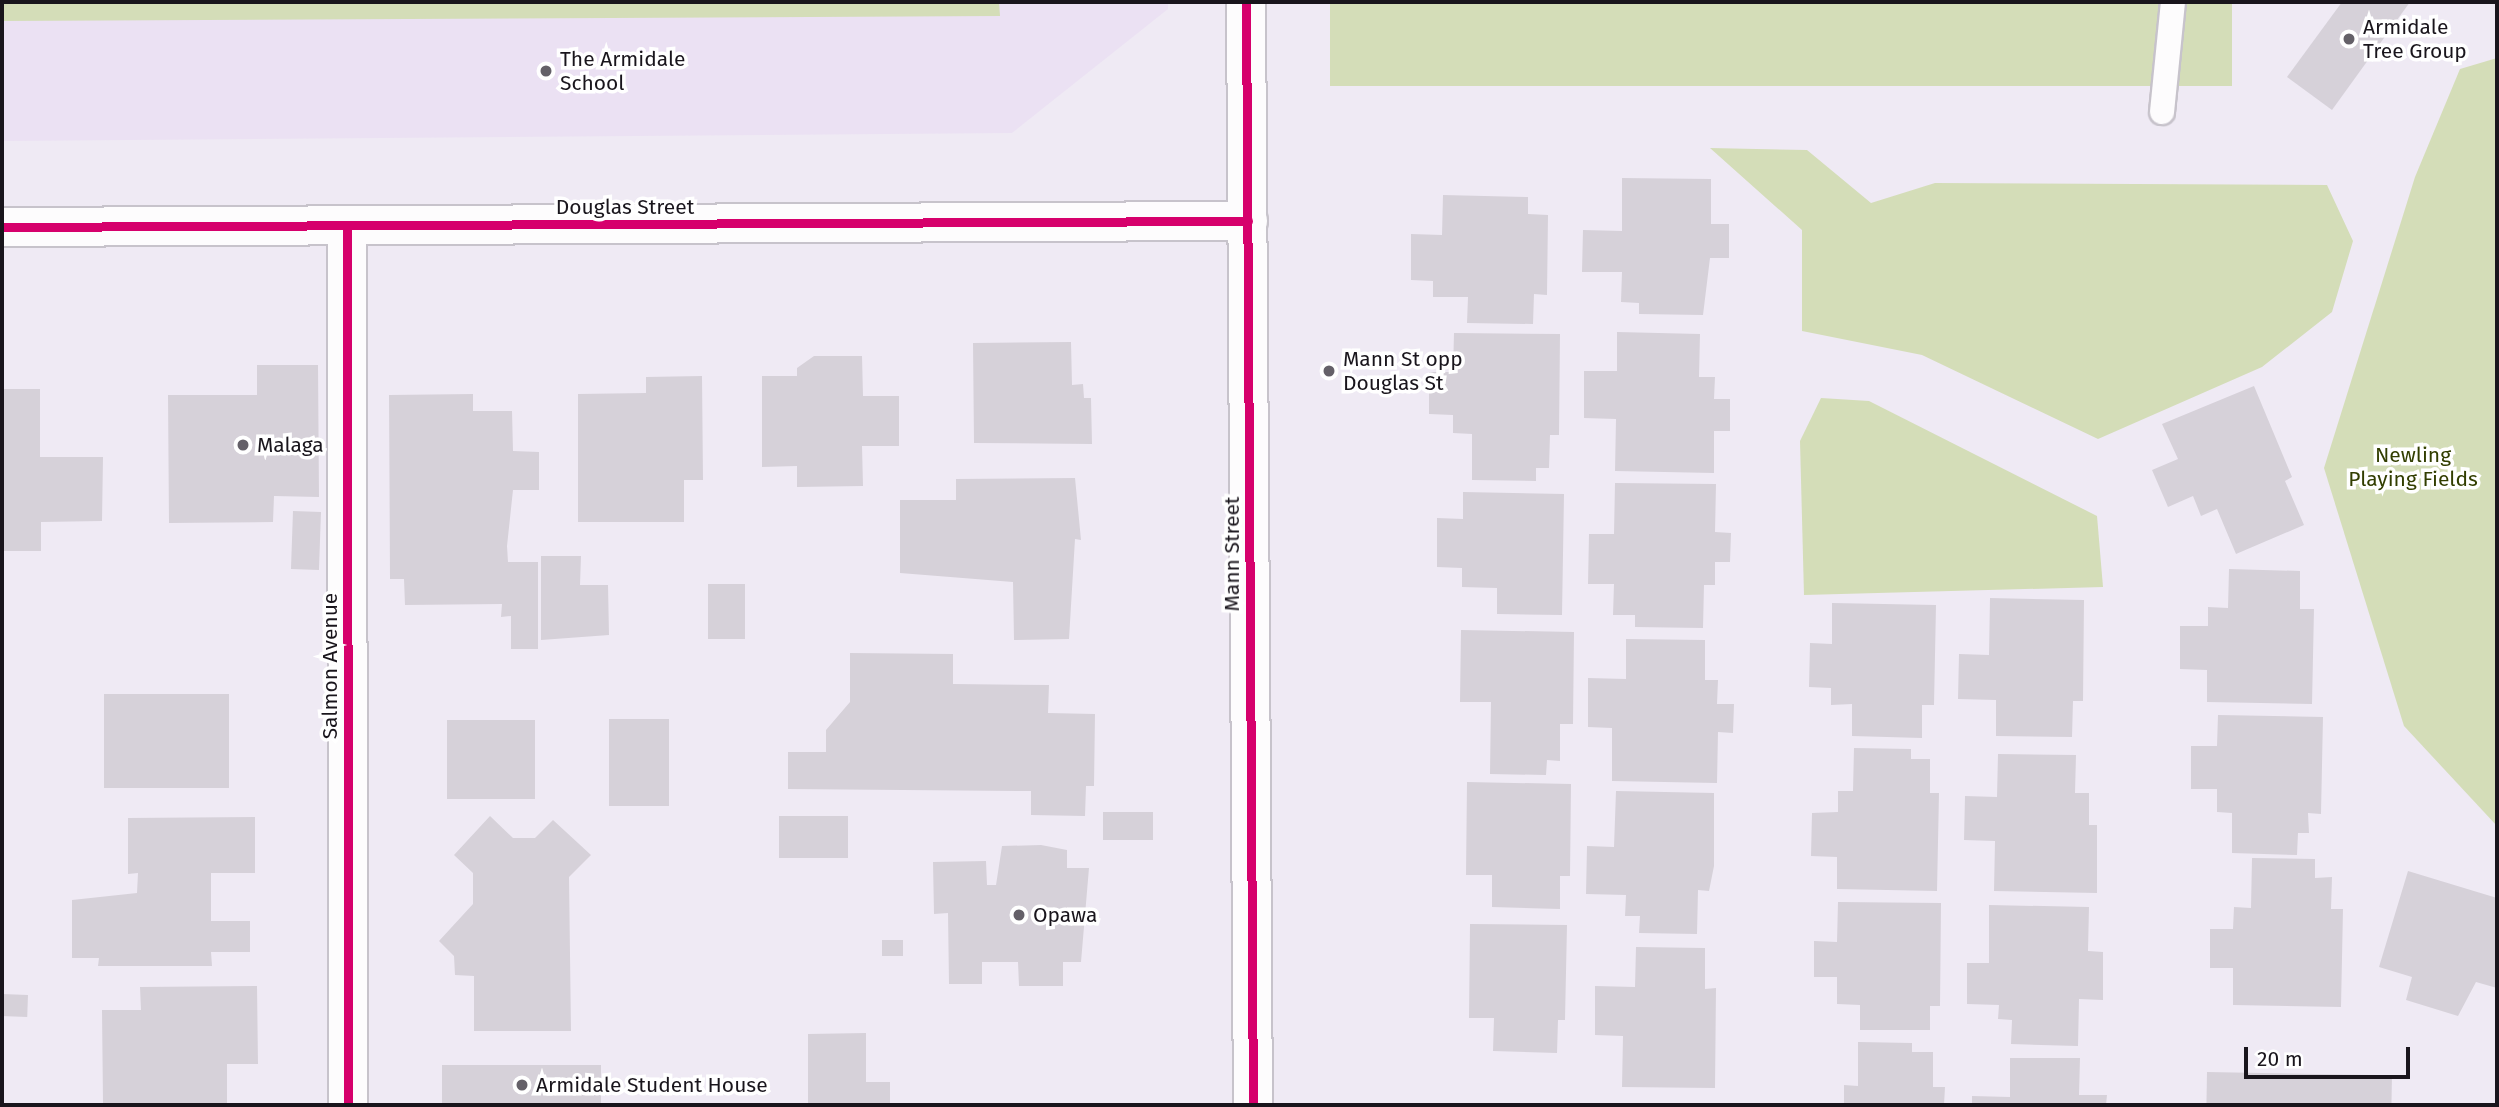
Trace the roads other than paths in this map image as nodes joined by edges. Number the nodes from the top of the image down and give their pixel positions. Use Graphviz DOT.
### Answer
graph roads {
  1 [pos="1246,2"];
  2 [pos="2173,2"];
  3 [pos="2162,112"];
  4 [pos="1248,221"];
  5 [pos="347,226"];
  6 [pos="2,227"];
  7 [pos="348,1105"];
  8 [pos="1253,1105"];
  1 -- 4 [label="street, Mann Street"];
  2 -- 3 [label="lane"];
  4 -- 5 [label="street, Douglas Street"];
  4 -- 8 [label="street, Mann Street"];
  5 -- 6 [label="street, Douglas Street"];
  5 -- 7 [label="street, Salmon Avenue"];
}
